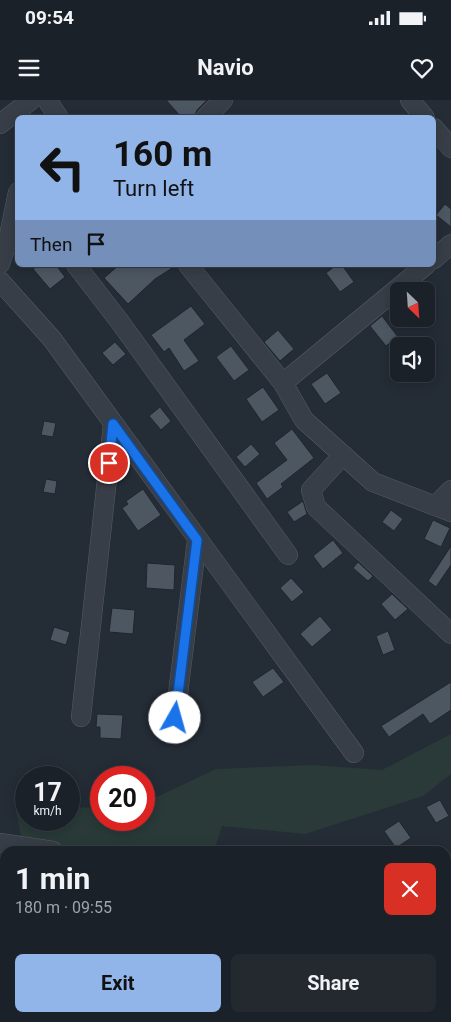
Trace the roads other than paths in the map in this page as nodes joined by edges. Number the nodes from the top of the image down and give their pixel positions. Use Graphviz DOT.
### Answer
graph roads {
  1 [pos="31,100"];
  2 [pos="47,100"];
  3 [pos="224,100"];
  4 [pos="410,100"];
  5 [pos="56,115"];
  6 [pos="208,115"];
  7 [pos="422,115"];
  8 [pos="0,124"];
  9 [pos="436,130"];
  10 [pos="451,148"];
  11 [pos="15,212"];
  12 [pos="451,244"];
  13 [pos="436,256"];
  14 [pos="0,264"];
  15 [pos="78,267"];
  16 [pos="190,267"];
  17 [pos="424,267"];
  18 [pos="0,281"];
  19 [pos="284,383"];
  20 [pos="113,424"];
  21 [pos="343,455"];
  22 [pos="451,490"];
  23 [pos="443,509"];
  24 [pos="197,540"];
  25 [pos="288,555"];
  26 [pos="451,634"];
  27 [pos="81,717"];
  28 [pos="175,718"];
  29 [pos="354,753"];
  30 [pos="0,843"];
  31 [pos="20,846"];
  1 -- 8 [label="street"];
  2 -- 5 [label="street"];
  3 -- 6 [label="street"];
  4 -- 7 [label="street"];
  9 -- 10 [label="street"];
  11 -- 14 [label="street"];
  12 -- 13 [label="street"];
  15 -- 25 [label="street"];
  16 -- 19 [label="street"];
  17 -- 19 [label="street"];
  18 -- 20 [label="street"];
  19 -- 21 [label="street"];
  20 -- 24 [label="street"];
  20 -- 27 [label="street"];
  21 -- 23 [label="street"];
  21 -- 26 [label="street"];
  22 -- 23 [label="street"];
  24 -- 28 [label="street"];
  24 -- 29 [label="street"];
  30 -- 31 [label="street"];
}
